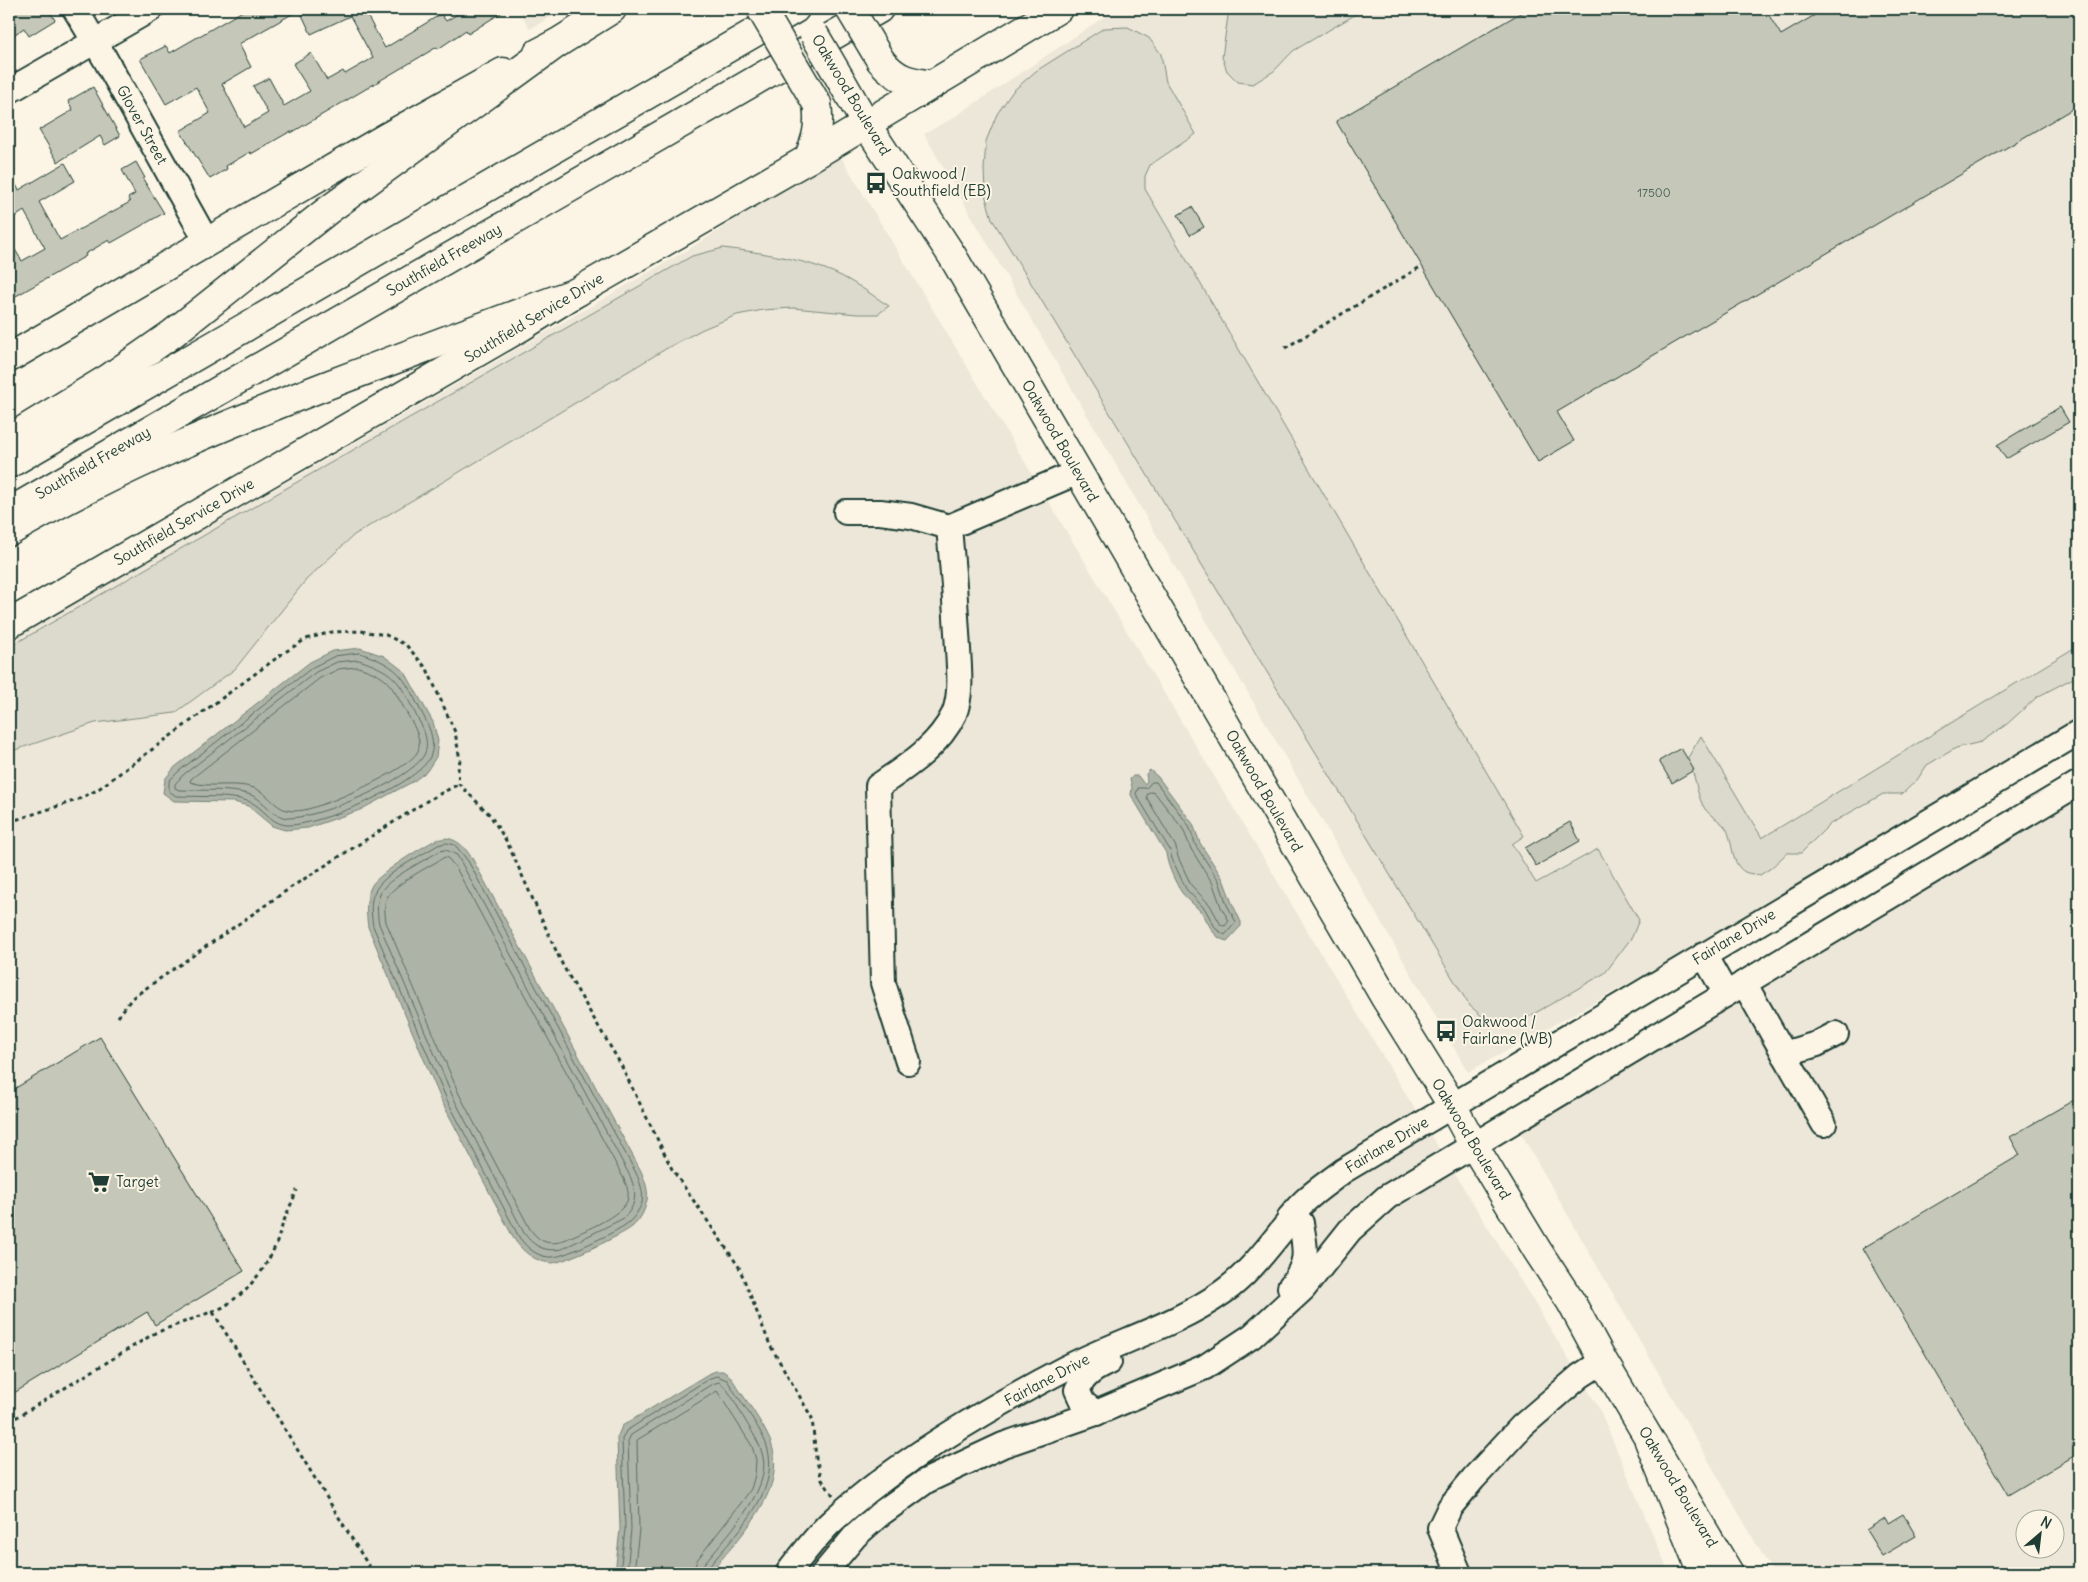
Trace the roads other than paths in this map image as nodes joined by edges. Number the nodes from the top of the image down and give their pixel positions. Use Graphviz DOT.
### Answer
graph roads {
  1 [pos="75,9"];
  2 [pos="151,9"];
  3 [pos="612,9"];
  4 [pos="761,9"];
  5 [pos="795,9"];
  6 [pos="799,9"];
  7 [pos="850,9"];
  8 [pos="879,9"];
  9 [pos="1058,9"];
  10 [pos="95,40"];
  11 [pos="559,42"];
  12 [pos="932,85"];
  13 [pos="9,91"];
  14 [pos="866,124"];
  15 [pos="808,160"];
  16 [pos="207,242"];
  17 [pos="577,292"];
  18 [pos="9,358"];
  19 [pos="9,439"];
  20 [pos="9,464"];
  21 [pos="1078,472"];
  22 [pos="9,512"];
  23 [pos="846,512"];
  24 [pos="949,528"];
  25 [pos="9,532"];
  26 [pos="9,624"];
  27 [pos="2079,732"];
  28 [pos="2079,783"];
  29 [pos="1704,955"];
  30 [pos="1735,989"];
  31 [pos="1836,1034"];
  32 [pos="1784,1054"];
  33 [pos="908,1062"];
  34 [pos="1452,1105"];
  35 [pos="1824,1124"];
  36 [pos="1473,1144"];
  37 [pos="1290,1217"];
  38 [pos="1186,1316"];
  39 [pos="1603,1361"];
  40 [pos="1204,1366"];
  41 [pos="1096,1413"];
  42 [pos="1649,1441"];
  43 [pos="788,1573"];
  44 [pos="824,1573"];
  45 [pos="1459,1573"];
  46 [pos="1702,1573"];
  47 [pos="1729,1573"];
  1 -- 10 [label="street, Glover Street"];
  2 -- 10 [label="street"];
  3 -- 11 [label="main road"];
  4 -- 15 [label="main road, bridge"];
  5 -- 20 [label="main road"];
  6 -- 14 [label="main road, Oakwood Boulevard, bridge"];
  7 -- 12 [label="main road, bridge"];
  8 -- 22 [label="main road, Southfield Freeway"];
  9 -- 12 [label="main road, Southfield Service Drive"];
  10 -- 13 [label="street"];
  10 -- 16 [label="street, Glover Street"];
  11 -- 16 [label="main road"];
  11 -- 19 [label="main road"];
  12 -- 14 [label="main road, Southfield Service Drive"];
  14 -- 15 [label="main road, Southfield Service Drive"];
  14 -- 21 [label="main road, Oakwood Boulevard"];
  15 -- 17 [label="main road, Southfield Service Drive"];
  16 -- 18 [label="main road"];
  17 -- 25 [label="main road"];
  17 -- 26 [label="main road, Southfield Service Drive"];
  21 -- 24 [label="street"];
  21 -- 34 [label="main road, Oakwood Boulevard"];
  23 -- 24 [label="street"];
  24 -- 33 [label="street"];
  27 -- 29 [label="street, Fairlane Drive"];
  28 -- 30 [label="street"];
  29 -- 30 [label="street"];
  29 -- 34 [label="street, Fairlane Drive"];
  30 -- 32 [label="street"];
  30 -- 36 [label="street"];
  31 -- 32 [label="street"];
  32 -- 35 [label="street"];
  34 -- 36 [label="main road, Oakwood Boulevard"];
  34 -- 37 [label="street, Fairlane Drive"];
  36 -- 39 [label="main road, Oakwood Boulevard"];
  36 -- 40 [label="street"];
  37 -- 38 [label="street, Fairlane Drive"];
  37 -- 40 [label="street"];
  38 -- 41 [label="street"];
  38 -- 43 [label="street, Fairlane Drive"];
  39 -- 42 [label="main road, Oakwood Boulevard"];
  39 -- 45 [label="street"];
  40 -- 41 [label="street"];
  41 -- 44 [label="street"];
  42 -- 46 [label="main road"];
  42 -- 47 [label="main road, Oakwood Boulevard"];
}
